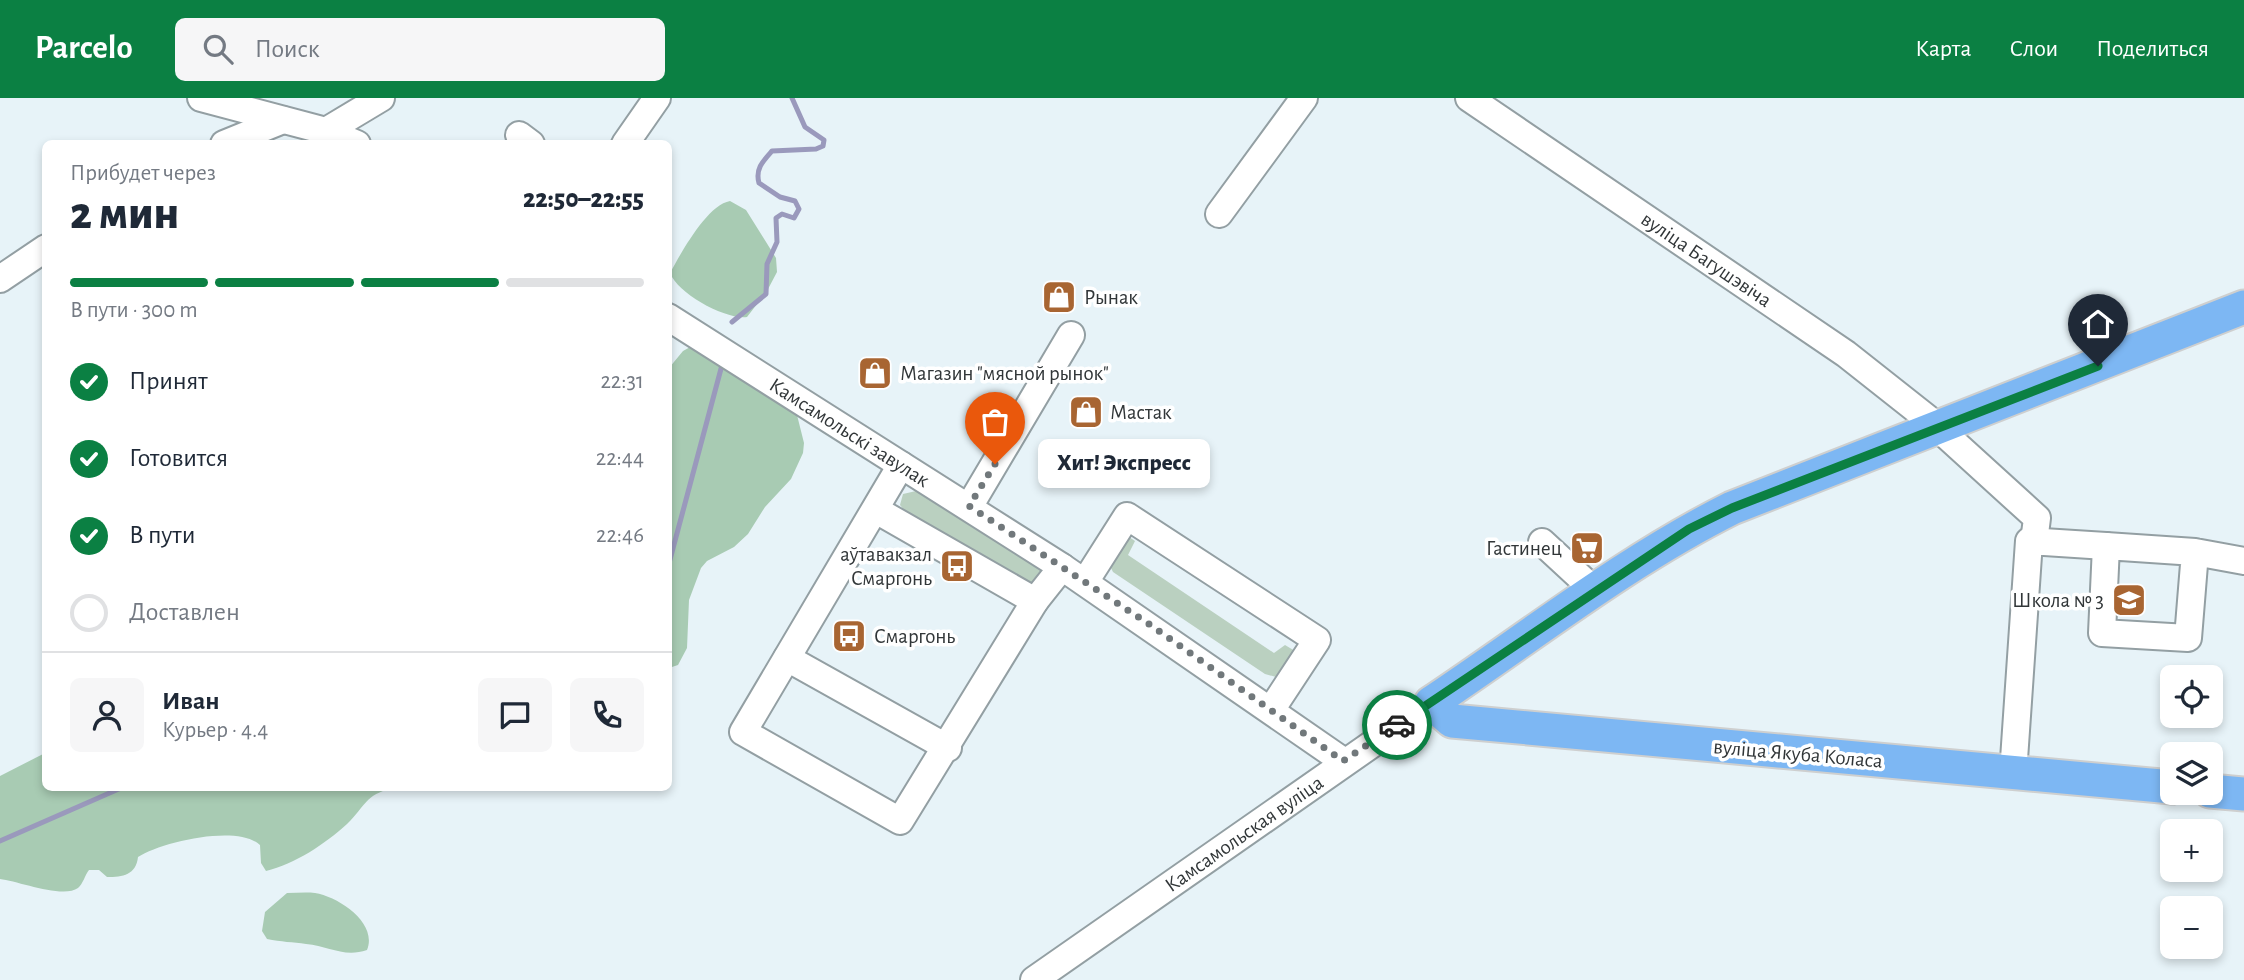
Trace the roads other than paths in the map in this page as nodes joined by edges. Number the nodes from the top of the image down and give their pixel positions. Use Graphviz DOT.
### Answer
graph roads {
  1 [pos="201,98"];
  2 [pos="382,98"];
  3 [pos="657,98"];
  4 [pos="1304,98"];
  5 [pos="1469,98"];
  6 [pos="283,120"];
  7 [pos="326,131"];
  8 [pos="234,140"];
  9 [pos="347,140"];
  10 [pos="628,140"];
  11 [pos="1219,214"];
  12 [pos="42,251"];
  13 [pos="0,279"];
  14 [pos="2244,307"];
  15 [pos="672,320"];
  16 [pos="1071,335"];
  17 [pos="1939,429"];
  18 [pos="901,465"];
  19 [pos="969,506"];
  20 [pos="876,510"];
  21 [pos="1542,542"];
  22 [pos="2034,542"];
  23 [pos="2106,546"];
  24 [pos="2195,552"];
  25 [pos="2244,561"];
  26 [pos="1062,567"];
  27 [pos="1085,582"];
  28 [pos="1595,591"];
  29 [pos="1035,601"];
  30 [pos="787,658"];
  31 [pos="1431,703"];
  32 [pos="1271,710"];
  33 [pos="948,748"];
  34 [pos="1343,761"];
  35 [pos="2013,774"];
  36 [pos="2160,786"];
  37 [pos="2223,792"];
  38 [pos="2244,794"];
  39 [pos="1034,980"];
  1 -- 6 [label="street"];
  2 -- 7 [label="street"];
  3 -- 10 [label="street"];
  4 -- 11 [label="street"];
  5 -- 17 [label="street, вуліца Багушэвіча"];
  6 -- 7 [label="street"];
  6 -- 8 [label="street"];
  7 -- 9 [label="street"];
  12 -- 13 [label="street"];
  14 -- 17 [label="main road, Камсамольская вуліца"];
  15 -- 18 [label="street, Камсамольскі завулак"];
  16 -- 19 [label="street"];
  17 -- 22 [label="street, вуліца Багушэвіча"];
  17 -- 28 [label="main road, Камсамольская вуліца"];
  18 -- 19 [label="street, Камсамольскі завулак"];
  18 -- 20 [label="street"];
  19 -- 26 [label="street, Камсамольскі завулак"];
  20 -- 29 [label="street"];
  20 -- 30 [label="street"];
  21 -- 28 [label="street"];
  22 -- 23 [label="street"];
  22 -- 35 [label="street"];
  23 -- 24 [label="street"];
  23 -- 24 [label="street"];
  24 -- 25 [label="street"];
  26 -- 27 [label="street, Камсамольскі завулак"];
  26 -- 29 [label="street"];
  27 -- 32 [label="street, Камсамольскі завулак"];
  27 -- 32 [label="street"];
  28 -- 31 [label="main road, Камсамольская вуліца"];
  29 -- 33 [label="street"];
  30 -- 33 [label="street"];
  30 -- 33 [label="street"];
  31 -- 34 [label="street, Камсамольская вуліца"];
  31 -- 35 [label="main road, вуліца Якуба Коласа"];
  32 -- 34 [label="street, Камсамольскі завулак"];
  34 -- 39 [label="street, Камсамольская вуліца"];
  35 -- 36 [label="main road, вуліца Якуба Коласа"];
  37 -- 38 [label="main road"];
}
